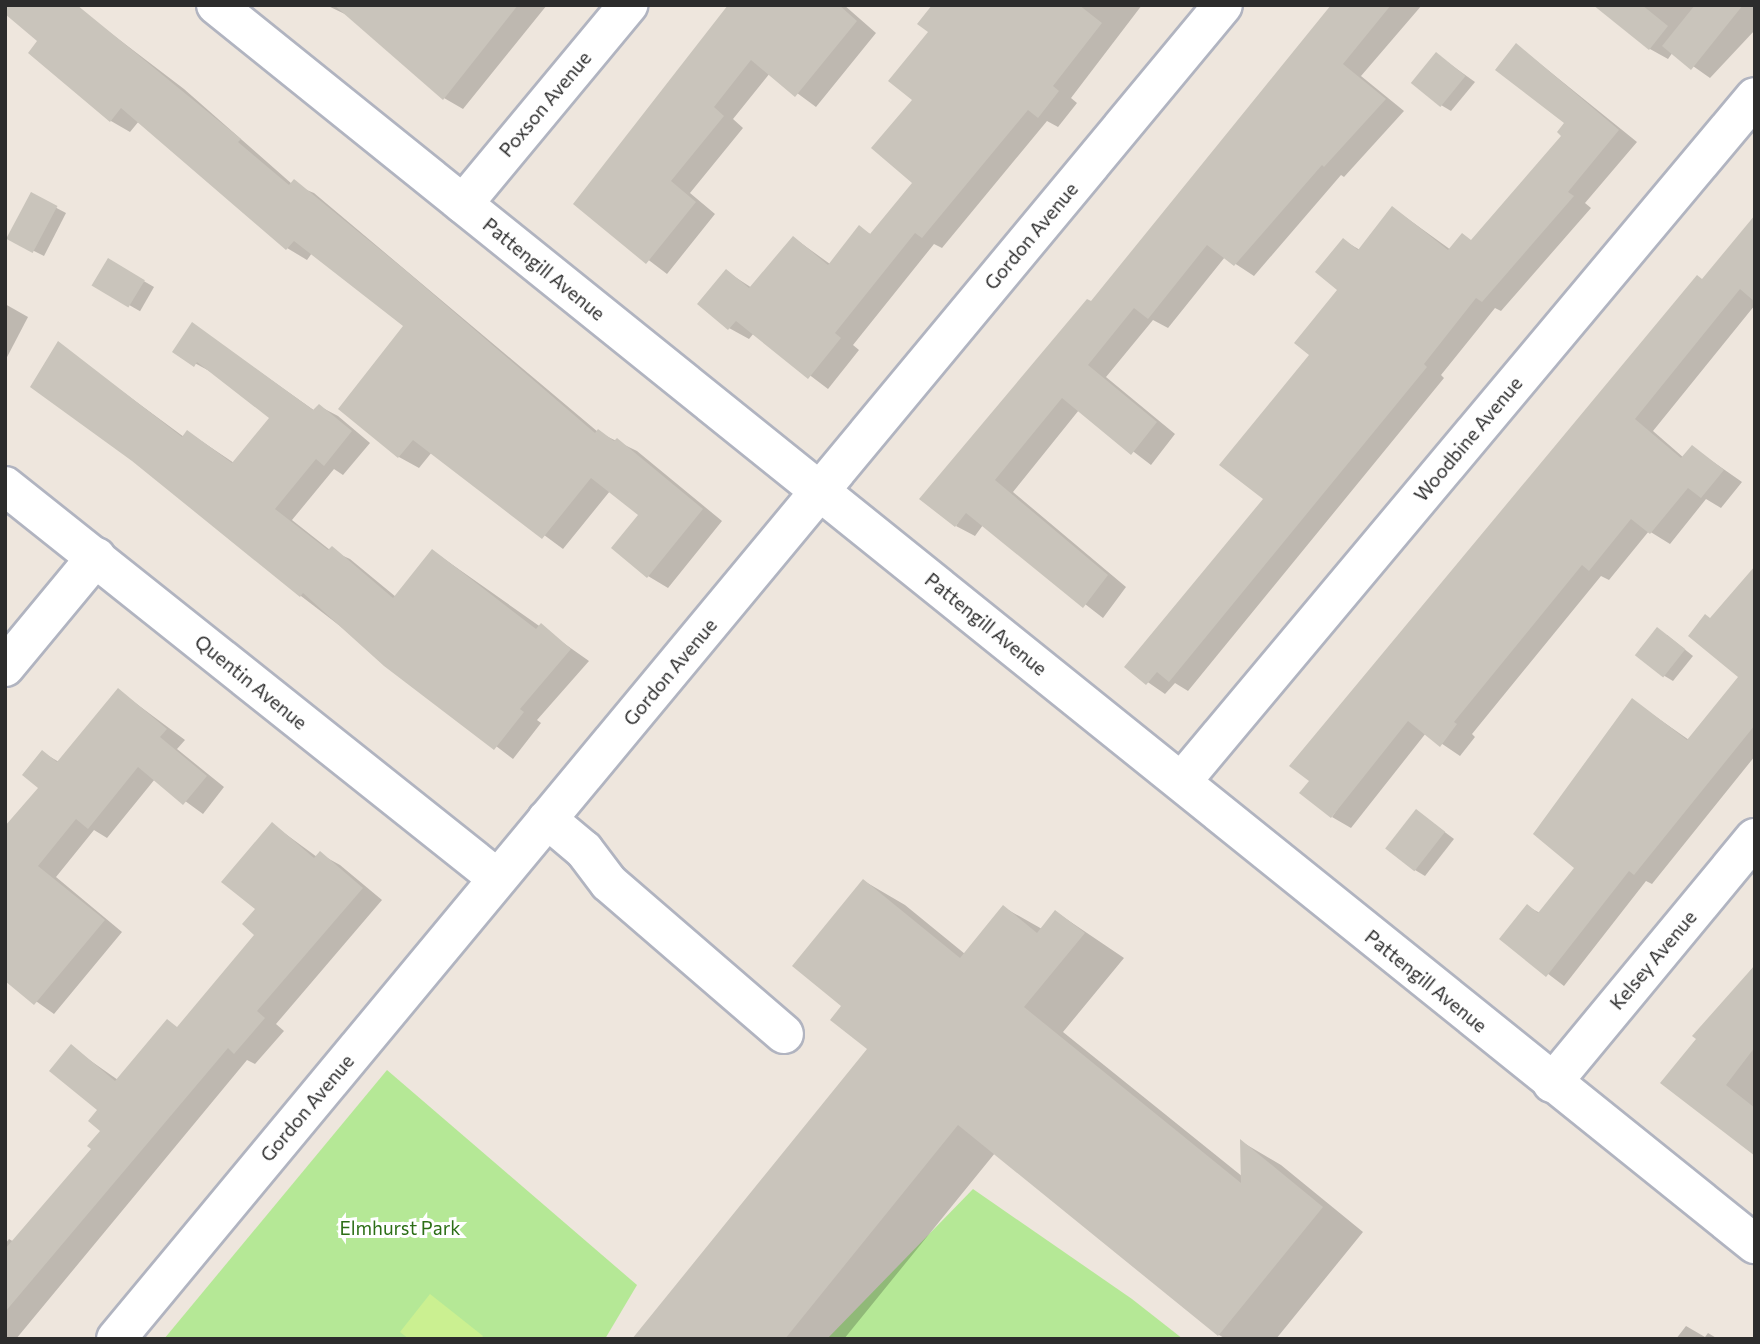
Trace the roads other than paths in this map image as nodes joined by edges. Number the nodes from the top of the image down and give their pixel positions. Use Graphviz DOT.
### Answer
graph roads {
  1 [pos="216,5"];
  2 [pos="628,5"];
  3 [pos="1223,5"];
  4 [pos="1755,97"];
  5 [pos="463,204"];
  6 [pos="5,486"];
  7 [pos="818,491"];
  8 [pos="96,557"];
  9 [pos="5,667"];
  10 [pos="1182,781"];
  11 [pos="547,819"];
  12 [pos="1755,838"];
  13 [pos="497,878"];
  14 [pos="784,1034"];
  15 [pos="1552,1083"];
  16 [pos="1755,1244"];
  17 [pos="116,1339"];
  1 -- 5 [label="street, Pattengill Avenue"];
  2 -- 5 [label="street, Poxson Avenue"];
  3 -- 7 [label="street, Gordon Avenue"];
  4 -- 10 [label="street, Woodbine Avenue"];
  5 -- 7 [label="street, Pattengill Avenue"];
  6 -- 8 [label="street, Quentin Avenue"];
  7 -- 10 [label="street, Pattengill Avenue"];
  7 -- 11 [label="street, Gordon Avenue"];
  8 -- 9 [label="street"];
  8 -- 13 [label="street, Quentin Avenue"];
  10 -- 15 [label="street, Pattengill Avenue"];
  11 -- 13 [label="street, Gordon Avenue"];
  11 -- 14 [label="street"];
  12 -- 15 [label="street, Kelsey Avenue"];
  13 -- 17 [label="street, Gordon Avenue"];
  15 -- 16 [label="street, Pattengill Avenue"];
}
